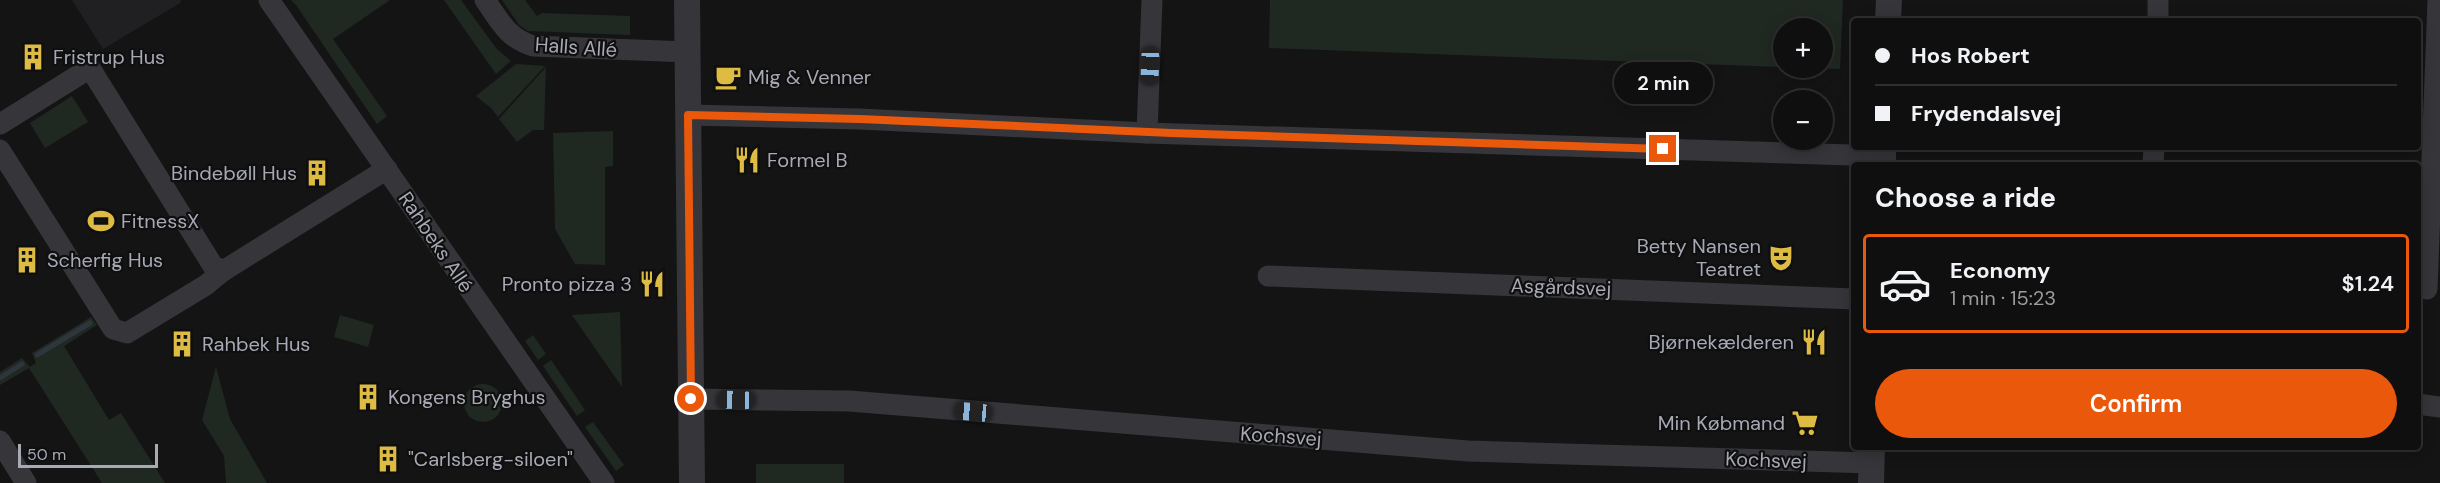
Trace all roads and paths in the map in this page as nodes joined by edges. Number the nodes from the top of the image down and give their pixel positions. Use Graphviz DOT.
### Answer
graph roads {
  1 [pos="269,0"];
  2 [pos="485,0"];
  3 [pos="687,0"];
  4 [pos="1152,0"];
  5 [pos="1889,0"];
  6 [pos="2158,0"];
  7 [pos="2438,0"];
  8 [pos="1888,18"];
  9 [pos="2158,18"];
  10 [pos="688,52"];
  11 [pos="688,115"];
  12 [pos="0,124"];
  13 [pos="2436,129"];
  14 [pos="1147,132"];
  15 [pos="0,150"];
  16 [pos="1883,156"];
  17 [pos="387,169"];
  18 [pos="223,271"];
  19 [pos="1268,276"];
  20 [pos="2427,289"];
  21 [pos="1851,299"];
  22 [pos="691,399"];
  23 [pos="2421,404"];
  24 [pos="2440,407"];
  25 [pos="2,449"];
  26 [pos="1872,464"];
  27 [pos="26,483"];
  28 [pos="604,483"];
  29 [pos="692,483"];
  1 -- 17 [label="street, Rahbeks Allé"];
  2 -- 10 [label="street, Halls Allé"];
  3 -- 10 [label="street"];
  4 -- 14 [label="street"];
  5 -- 8 [label="street"];
  6 -- 9 [label="street"];
  7 -- 13 [label="street"];
  10 -- 11 [label="street"];
  11 -- 14 [label="street"];
  11 -- 22 [label="street"];
  12 -- 18 [label="street"];
  13 -- 20 [label="street"];
  14 -- 16 [label="street"];
  15 -- 18 [label="street"];
  17 -- 18 [label="street"];
  17 -- 28 [label="street, Rahbeks Allé"];
  19 -- 21 [label="street, Asgårdsvej"];
  22 -- 26 [label="street, Kochsvej"];
  22 -- 29 [label="street"];
  23 -- 24 [label="street"];
  25 -- 27 [label="street"];
}
